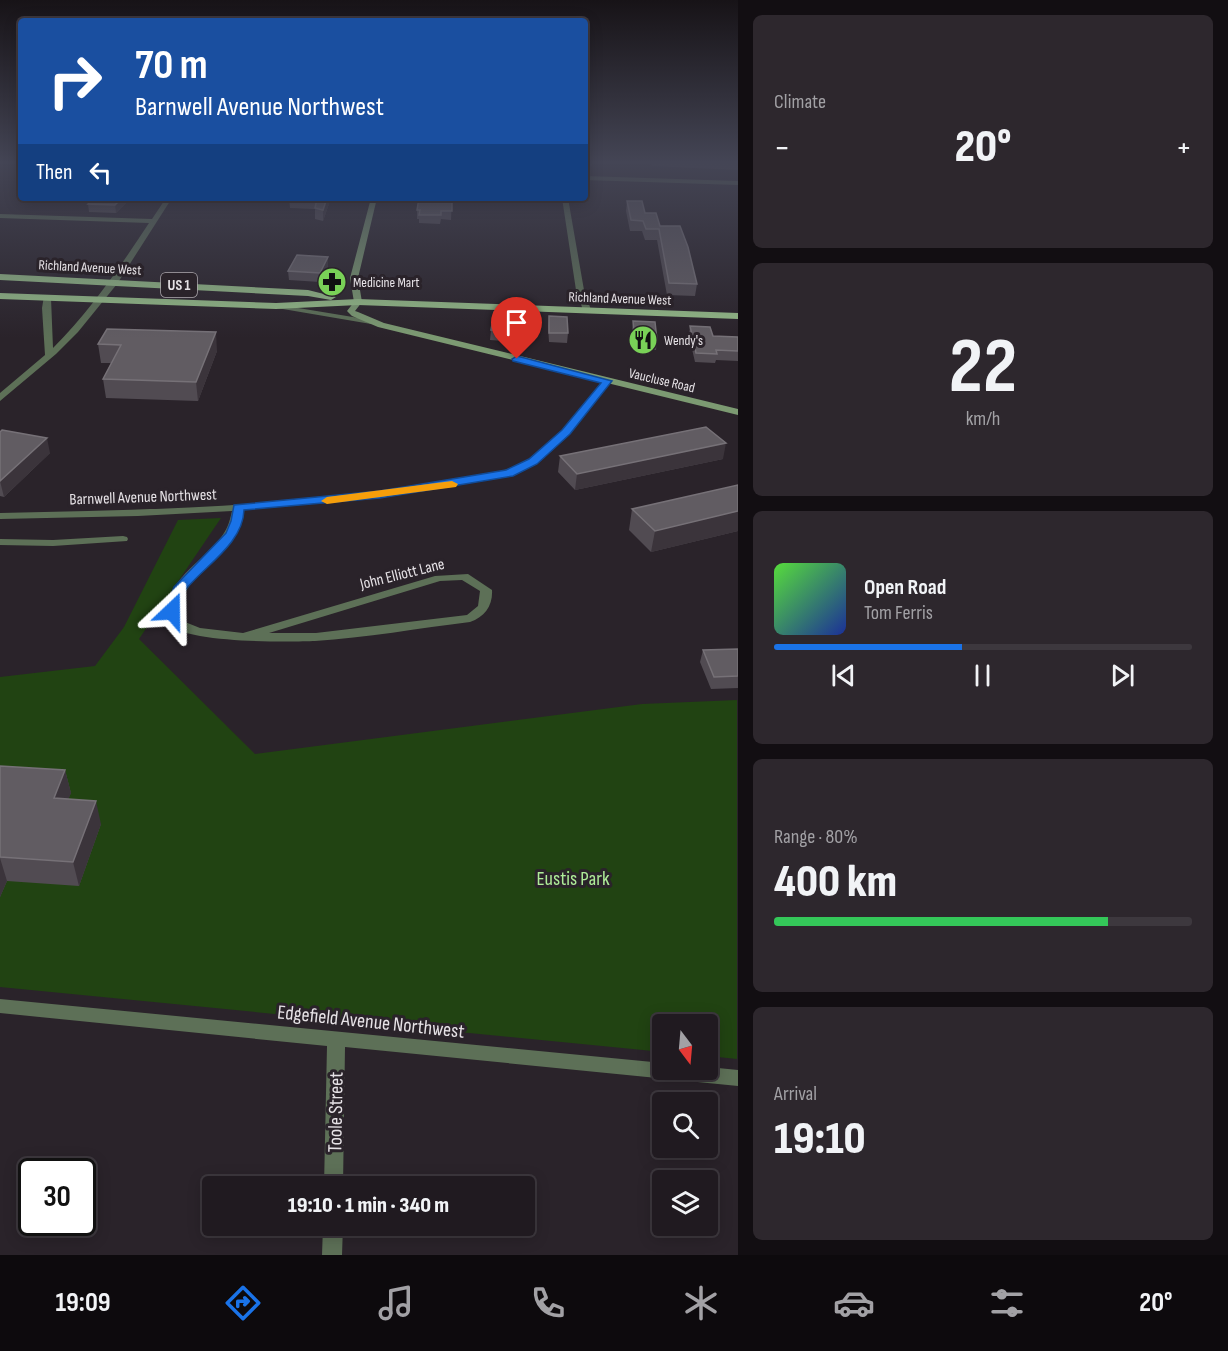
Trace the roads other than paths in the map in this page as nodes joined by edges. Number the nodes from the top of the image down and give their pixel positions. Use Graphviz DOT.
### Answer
graph roads {
  1 [pos="141,221"];
  2 [pos="154,221"];
  3 [pos="368,221"];
  4 [pos="569,221"];
  5 [pos="0,277"];
  6 [pos="114,282"];
  7 [pos="272,290"];
  8 [pos="0,296"];
  9 [pos="47,298"];
  10 [pos="97,300"];
  11 [pos="358,302"];
  12 [pos="272,305"];
  13 [pos="587,310"];
  14 [pos="738,316"];
  15 [pos="371,322"];
  16 [pos="50,355"];
  17 [pos="607,381"];
  18 [pos="0,398"];
  19 [pos="738,412"];
  20 [pos="238,507"];
  21 [pos="0,516"];
  22 [pos="123,539"];
  23 [pos="0,542"];
  24 [pos="243,637"];
  25 [pos="0,1006"];
  26 [pos="336,1038"];
  27 [pos="738,1078"];
  28 [pos="333,1176"];
  29 [pos="333,1236"];
  30 [pos="332,1255"];
  1 -- 2 [label="street"];
  2 -- 6 [label="street"];
  3 -- 11 [label="street"];
  4 -- 13 [label="street"];
  5 -- 6 [label="main road, Richland Avenue West / US 1"];
  6 -- 7 [label="main road, Richland Avenue West / US 1"];
  6 -- 10 [label="street"];
  7 -- 11 [label="main road, Richland Avenue West / US 1"];
  7 -- 12 [label="main road"];
  8 -- 9 [label="main road, Richland Avenue West / US 1"];
  9 -- 10 [label="main road, Richland Avenue West / US 1"];
  9 -- 16 [label="street"];
  10 -- 12 [label="main road, Richland Avenue West / US 1"];
  10 -- 16 [label="street"];
  11 -- 12 [label="main road, Richland Avenue West / US 1"];
  11 -- 13 [label="main road, Richland Avenue West / US 1"];
  11 -- 15 [label="street"];
  12 -- 15 [label="street"];
  13 -- 14 [label="main road, Richland Avenue West / US 1"];
  15 -- 17 [label="street, Vaucluse Road"];
  16 -- 18 [label="street"];
  17 -- 19 [label="street, Vaucluse Road"];
  17 -- 20 [label="street, Barnwell Avenue Northwest"];
  20 -- 21 [label="street, Barnwell Avenue Northwest"];
  20 -- 24 [label="street, John Elliott Lane"];
  22 -- 23 [label="street"];
  24 -- 24 [label="street, John Elliott Lane"];
  25 -- 26 [label="street, Edgefield Avenue Northwest"];
  26 -- 27 [label="street, Edgefield Avenue Northwest"];
  26 -- 28 [label="street, Toole Street"];
  29 -- 30 [label="street"];
}
